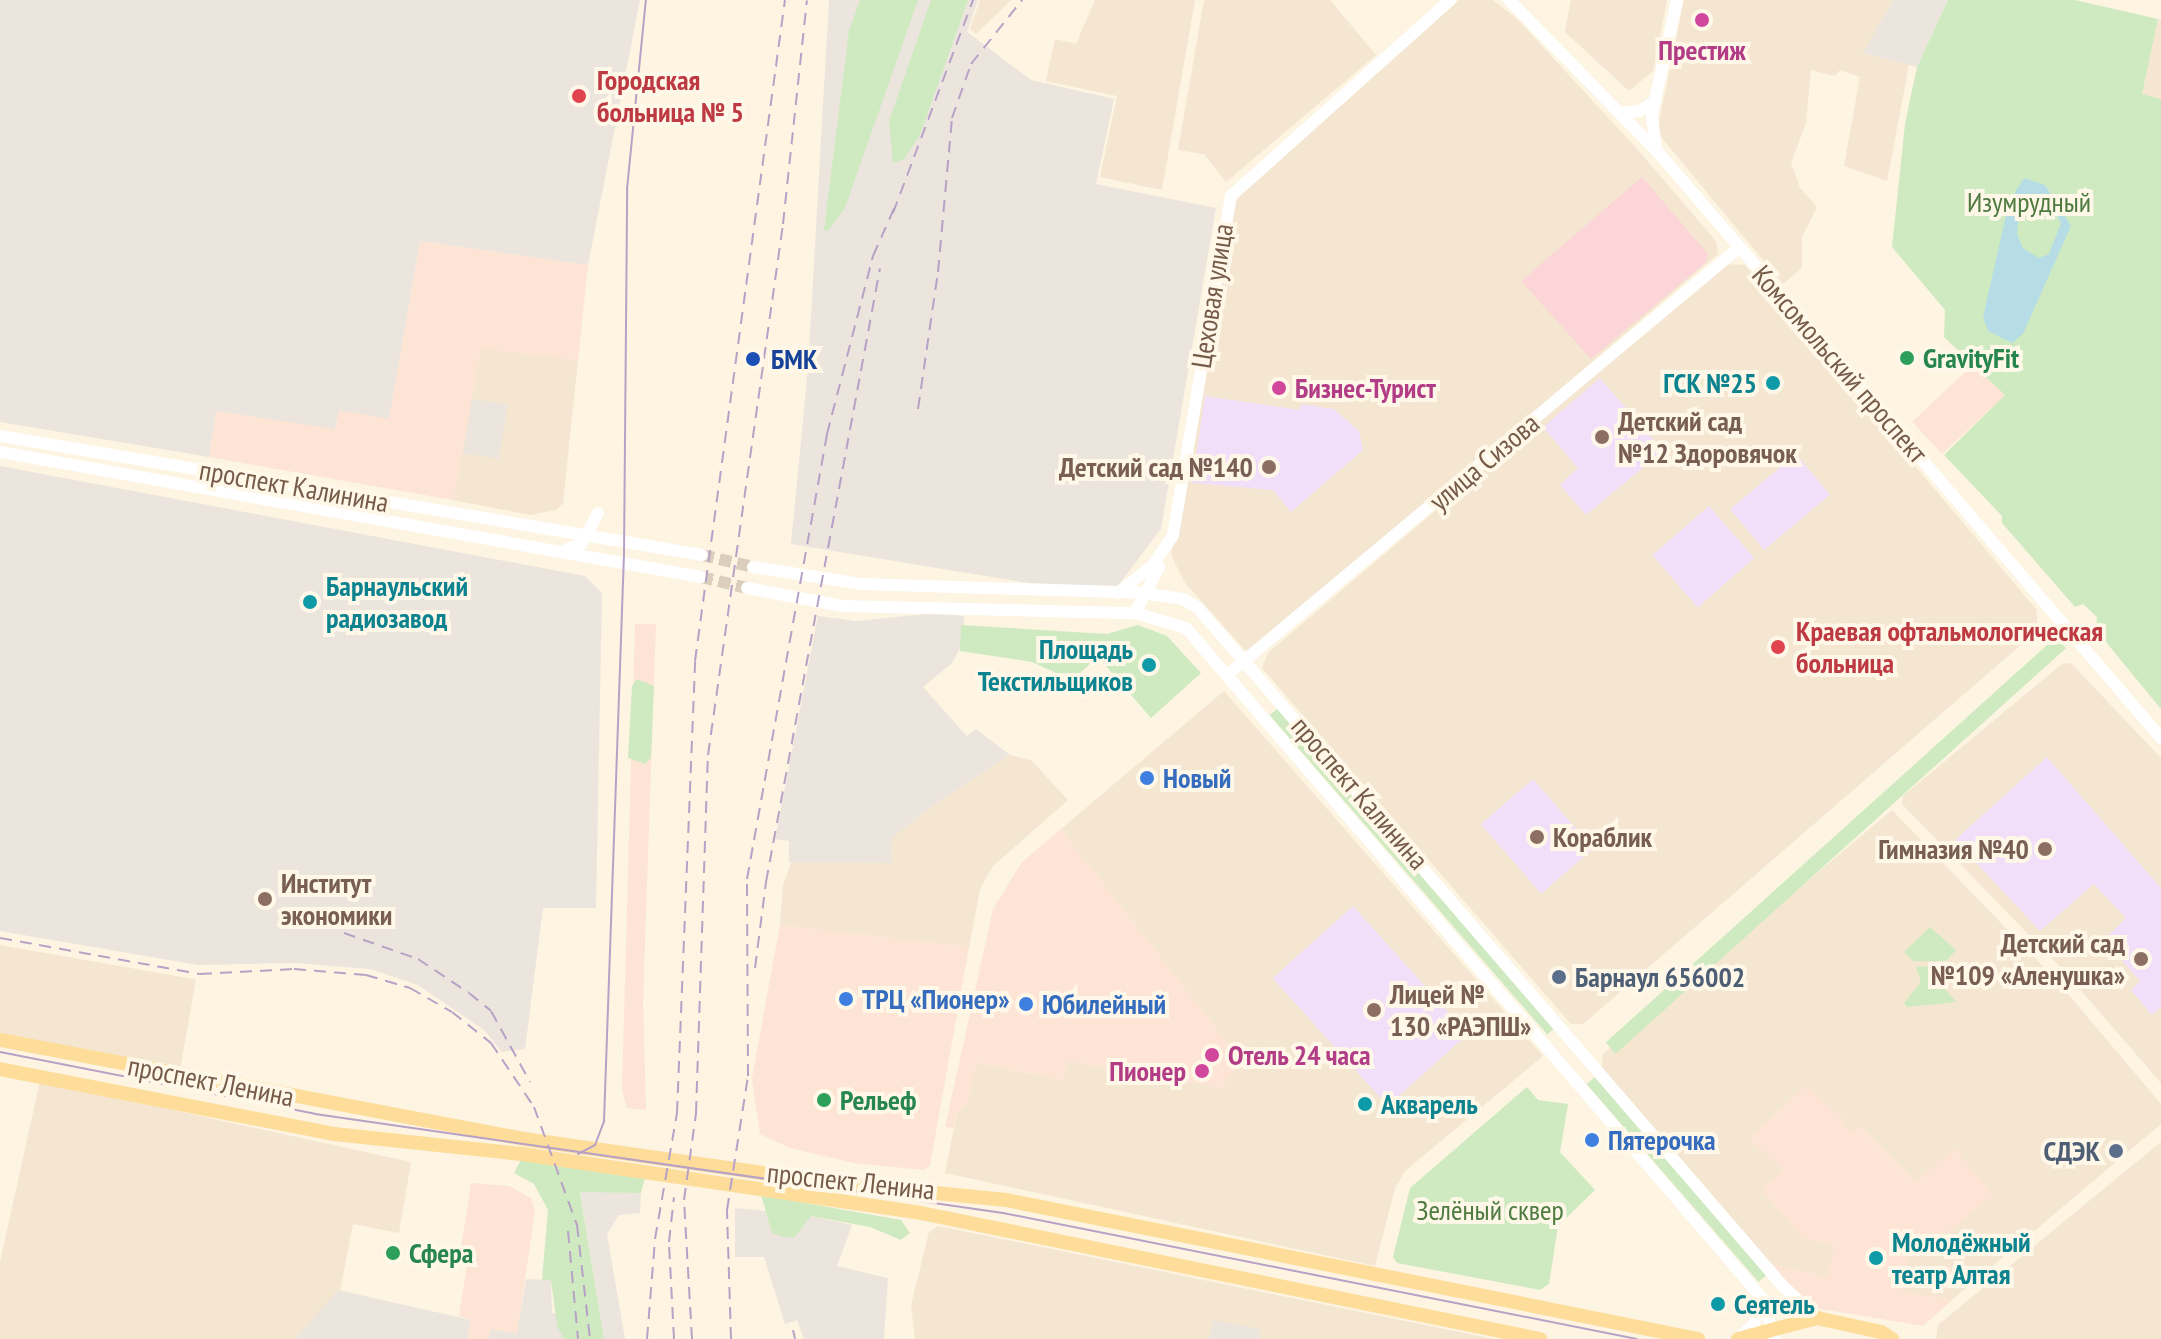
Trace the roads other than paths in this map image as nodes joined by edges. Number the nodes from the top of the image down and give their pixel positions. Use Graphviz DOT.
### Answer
graph roads {
  1 [pos="1450,0"];
  2 [pos="1509,0"];
  3 [pos="1677,0"];
  4 [pos="1655,101"];
  5 [pos="1621,113"];
  6 [pos="1657,151"];
  7 [pos="1740,247"];
  8 [pos="0,436"];
  9 [pos="0,452"];
  10 [pos="598,513"];
  11 [pos="589,533"];
  12 [pos="1170,544"];
  13 [pos="565,550"];
  14 [pos="702,555"];
  15 [pos="753,567"];
  16 [pos="701,577"];
  17 [pos="747,588"];
  18 [pos="1118,593"];
  19 [pos="1141,593"];
  20 [pos="1115,612"];
  21 [pos="1135,613"];
  22 [pos="1247,662"];
  23 [pos="1227,675"];
  24 [pos="2161,738"];
  25 [pos="0,1040"];
  26 [pos="0,1069"];
  27 [pos="280,1095"];
  28 [pos="275,1123"];
  29 [pos="523,1146"];
  30 [pos="833,1191"];
  31 [pos="1781,1284"];
  32 [pos="1762,1298"];
  33 [pos="1817,1318"];
  34 [pos="1775,1333"];
  35 [pos="1540,1339"];
  36 [pos="1698,1339"];
  37 [pos="1738,1339"];
  38 [pos="1892,1339"];
  1 -- 12 [label="main road, Цеховая улица"];
  2 -- 5 [label="main road, Комсомольский проспект"];
  3 -- 4 [label="main road"];
  4 -- 5 [label="main road"];
  4 -- 6 [label="main road"];
  5 -- 6 [label="main road, Комсомольский проспект"];
  6 -- 7 [label="main road, Комсомольский проспект"];
  7 -- 22 [label="main road, улица Сизова"];
  7 -- 24 [label="main road, Комсомольский проспект"];
  8 -- 11 [label="main road, проспект Калинина"];
  9 -- 13 [label="main road, проспект Калинина"];
  10 -- 11 [label="main road"];
  11 -- 13 [label="main road"];
  11 -- 14 [label="main road, проспект Калинина"];
  12 -- 18 [label="main road"];
  12 -- 19 [label="main road, Цеховая улица"];
  13 -- 16 [label="main road, проспект Калинина"];
  15 -- 18 [label="main road, проспект Калинина"];
  17 -- 20 [label="main road, проспект Калинина"];
  18 -- 19 [label="main road, проспект Калинина"];
  18 -- 20 [label="main road"];
  19 -- 21 [label="main road, Цеховая улица"];
  19 -- 22 [label="main road, проспект Калинина"];
  20 -- 21 [label="main road, проспект Калинина"];
  21 -- 23 [label="main road, проспект Калинина"];
  22 -- 23 [label="main road, улица Сизова"];
  22 -- 31 [label="main road, проспект Калинина"];
  23 -- 32 [label="main road, проспект Калинина"];
  25 -- 27 [label="main road, проспект Ленина"];
  26 -- 28 [label="main road, проспект Ленина"];
  27 -- 28 [label="main road"];
  27 -- 29 [label="main road, проспект Ленина"];
  28 -- 29 [label="main road, проспект Ленина"];
  29 -- 30 [label="main road, проспект Ленина"];
  30 -- 35 [label="main road, проспект Ленина"];
  30 -- 36 [label="main road, проспект Ленина"];
  31 -- 32 [label="main road"];
  31 -- 33 [label="main road, проспект Калинина"];
  32 -- 34 [label="main road, проспект Калинина"];
  32 -- 37 [label="main road"];
  33 -- 34 [label="main road"];
  33 -- 38 [label="main road"];
  34 -- 37 [label="main road"];
}
